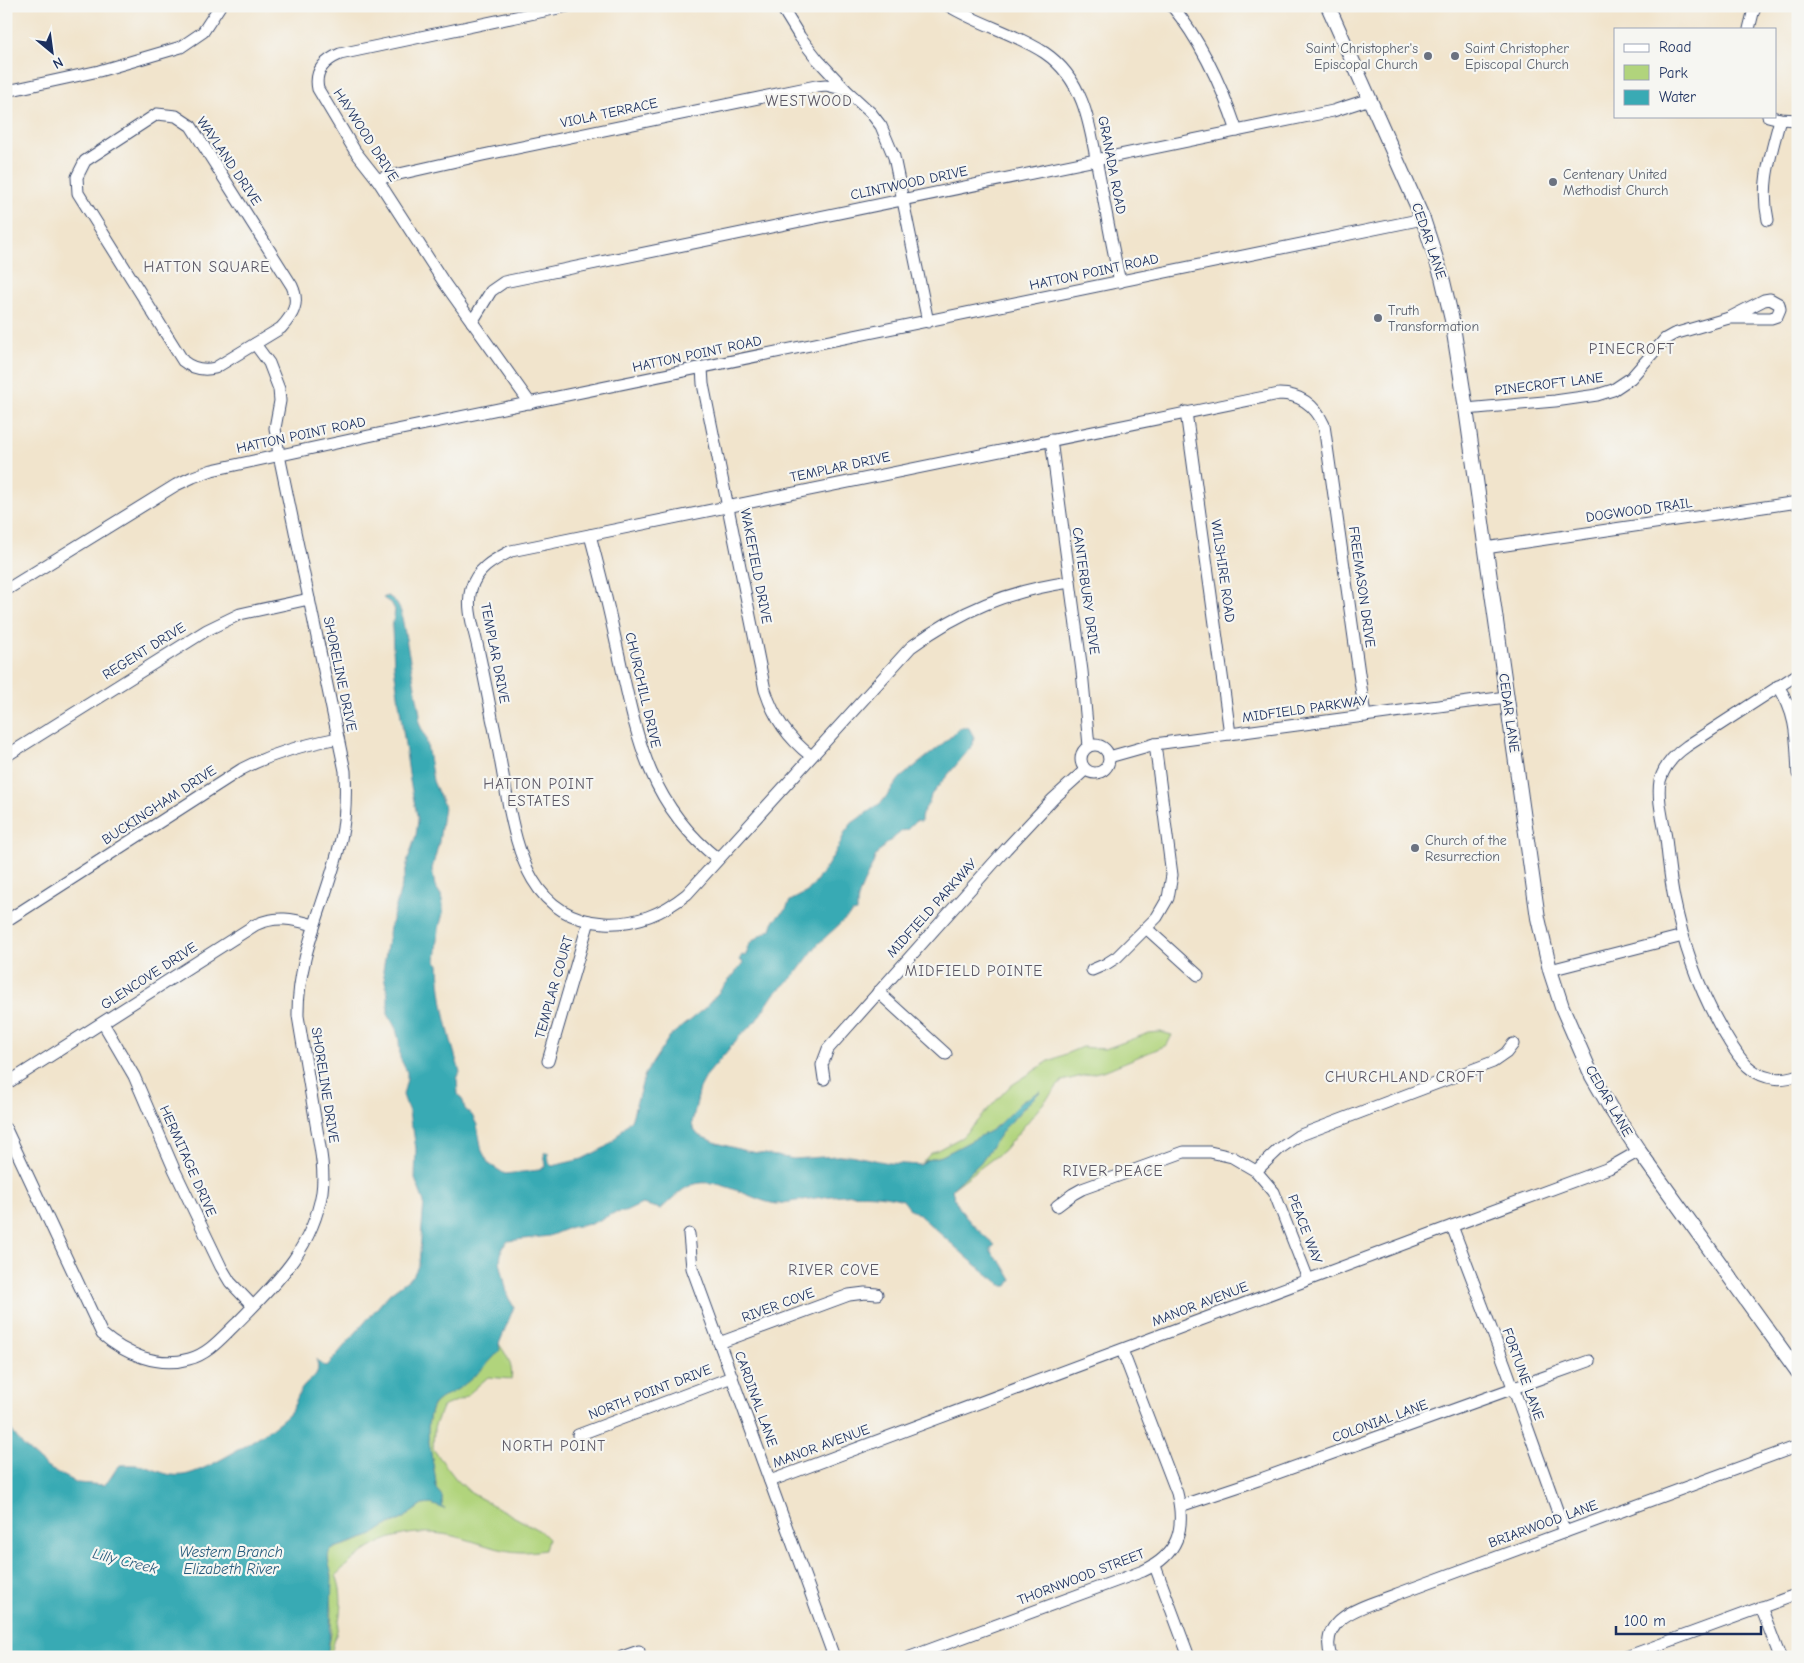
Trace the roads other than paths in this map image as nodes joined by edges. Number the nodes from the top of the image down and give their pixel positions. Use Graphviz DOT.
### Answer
graph roads {
  1 [pos="220,6"];
  2 [pos="568,6"];
  3 [pos="781,6"];
  4 [pos="949,6"];
  5 [pos="1172,6"];
  6 [pos="1328,6"];
  7 [pos="1756,6"];
  8 [pos="1750,28"];
  9 [pos="846,90"];
  10 [pos="7,91"];
  11 [pos="1370,99"];
  12 [pos="1797,116"];
  13 [pos="1774,118"];
  14 [pos="1776,118"];
  15 [pos="1237,131"];
  16 [pos="1096,160"];
  17 [pos="377,179"];
  18 [pos="903,200"];
  19 [pos="1423,220"];
  20 [pos="1768,220"];
  21 [pos="1120,282"];
  22 [pos="1729,318"];
  23 [pos="472,322"];
  24 [pos="928,322"];
  25 [pos="255,344"];
  26 [pos="702,368"];
  27 [pos="530,403"];
  28 [pos="1466,409"];
  29 [pos="1186,412"];
  30 [pos="1050,440"];
  31 [pos="279,455"];
  32 [pos="1329,462"];
  33 [pos="1798,502"];
  34 [pos="728,506"];
  35 [pos="590,535"];
  36 [pos="1485,548"];
  37 [pos="1070,582"];
  38 [pos="6,590"];
  39 [pos="309,599"];
  40 [pos="1798,674"];
  41 [pos="1778,686"];
  42 [pos="1506,697"];
  43 [pos="1365,716"];
  44 [pos="1230,734"];
  45 [pos="338,738"];
  46 [pos="1155,744"];
  47 [pos="1089,746"];
  48 [pos="6,756"];
  49 [pos="811,756"];
  50 [pos="1109,757"];
  51 [pos="1085,770"];
  52 [pos="1798,774"];
  53 [pos="718,859"];
  54 [pos="589,920"];
  55 [pos="6,921"];
  56 [pos="314,925"];
  57 [pos="1146,928"];
  58 [pos="1683,936"];
  59 [pos="1092,970"];
  60 [pos="1550,970"];
  61 [pos="1198,975"];
  62 [pos="878,992"];
  63 [pos="103,1023"];
  64 [pos="1513,1044"];
  65 [pos="946,1054"];
  66 [pos="548,1061"];
  67 [pos="1798,1075"];
  68 [pos="824,1078"];
  69 [pos="6,1084"];
  70 [pos="6,1129"];
  71 [pos="1639,1151"];
  72 [pos="1256,1171"];
  73 [pos="1057,1206"];
  74 [pos="1452,1226"];
  75 [pos="689,1234"];
  76 [pos="1308,1279"];
  77 [pos="877,1294"];
  78 [pos="254,1306"];
  79 [pos="719,1343"];
  80 [pos="1122,1350"];
  81 [pos="1588,1361"];
  82 [pos="1798,1372"];
  83 [pos="732,1377"];
  84 [pos="1514,1389"];
  85 [pos="578,1435"];
  86 [pos="1798,1446"];
  87 [pos="770,1481"];
  88 [pos="1180,1506"];
  89 [pos="1565,1532"];
  90 [pos="1155,1566"];
  91 [pos="1798,1594"];
  92 [pos="1761,1607"];
  93 [pos="639,1651"];
  94 [pos="622,1657"];
  95 [pos="834,1657"];
  96 [pos="910,1657"];
  97 [pos="1189,1657"];
  98 [pos="1331,1657"];
  99 [pos="1626,1657"];
  100 [pos="1780,1657"];
  1 -- 10 [label="street"];
  2 -- 17 [label="street, HAYWOOD DRIVE"];
  3 -- 9 [label="street"];
  4 -- 16 [label="street, GRANADA ROAD"];
  5 -- 15 [label="street"];
  6 -- 11 [label="main road, CEDAR LANE"];
  7 -- 8 [label="street"];
  9 -- 17 [label="street, VIOLA TERRACE"];
  9 -- 18 [label="street"];
  11 -- 15 [label="street, CLINTWOOD DRIVE"];
  11 -- 19 [label="main road, CEDAR LANE"];
  12 -- 14 [label="street"];
  13 -- 20 [label="street"];
  15 -- 16 [label="street, CLINTWOOD DRIVE"];
  16 -- 18 [label="street, CLINTWOOD DRIVE"];
  16 -- 21 [label="street, GRANADA ROAD"];
  17 -- 23 [label="street, HAYWOOD DRIVE"];
  18 -- 23 [label="street, CLINTWOOD DRIVE"];
  18 -- 24 [label="street"];
  19 -- 21 [label="street, HATTON POINT ROAD"];
  19 -- 28 [label="main road, CEDAR LANE"];
  21 -- 24 [label="street, HATTON POINT ROAD"];
  22 -- 28 [label="street, PINECROFT LANE"];
  23 -- 27 [label="street, HAYWOOD DRIVE"];
  24 -- 26 [label="street, HATTON POINT ROAD"];
  25 -- 25 [label="street, WAYLAND DRIVE"];
  25 -- 31 [label="street"];
  26 -- 27 [label="street, HATTON POINT ROAD"];
  26 -- 34 [label="street, WAKEFIELD DRIVE"];
  27 -- 31 [label="street, HATTON POINT ROAD"];
  28 -- 36 [label="main road, CEDAR LANE"];
  29 -- 30 [label="street, TEMPLAR DRIVE"];
  29 -- 32 [label="street, TEMPLAR DRIVE"];
  29 -- 44 [label="street, WILSHIRE ROAD"];
  30 -- 34 [label="street, TEMPLAR DRIVE"];
  30 -- 37 [label="street, CANTERBURY DRIVE"];
  31 -- 38 [label="street, HATTON POINT ROAD"];
  31 -- 39 [label="street, SHORELINE DRIVE"];
  32 -- 43 [label="street, FREEMASON DRIVE"];
  33 -- 36 [label="street, DOGWOOD TRAIL"];
  34 -- 35 [label="street, TEMPLAR DRIVE"];
  34 -- 49 [label="street, WAKEFIELD DRIVE"];
  35 -- 53 [label="street, CHURCHILL DRIVE"];
  35 -- 54 [label="street, TEMPLAR DRIVE"];
  36 -- 42 [label="main road, CEDAR LANE"];
  37 -- 47 [label="street, CANTERBURY DRIVE"];
  37 -- 49 [label="street, TEMPLAR DRIVE"];
  39 -- 45 [label="street, SHORELINE DRIVE"];
  39 -- 48 [label="street, REGENT DRIVE"];
  40 -- 41 [label="street"];
  41 -- 52 [label="street"];
  41 -- 58 [label="street"];
  42 -- 43 [label="street, MIDFIELD PARKWAY"];
  42 -- 60 [label="main road, CEDAR LANE"];
  43 -- 44 [label="street, MIDFIELD PARKWAY"];
  44 -- 46 [label="street, MIDFIELD PARKWAY"];
  45 -- 55 [label="street, BUCKINGHAM DRIVE"];
  45 -- 56 [label="street, SHORELINE DRIVE"];
  46 -- 50 [label="street, MIDFIELD PARKWAY"];
  46 -- 57 [label="street"];
  47 -- 50 [label="street"];
  47 -- 51 [label="street"];
  49 -- 53 [label="street, TEMPLAR DRIVE"];
  50 -- 51 [label="street"];
  51 -- 62 [label="street, MIDFIELD PARKWAY"];
  53 -- 54 [label="street, TEMPLAR DRIVE"];
  54 -- 66 [label="street, TEMPLAR COURT"];
  56 -- 63 [label="street, GLENCOVE DRIVE"];
  56 -- 78 [label="street, SHORELINE DRIVE"];
  57 -- 59 [label="street"];
  57 -- 61 [label="street"];
  58 -- 60 [label="street"];
  58 -- 67 [label="street"];
  60 -- 71 [label="main road, CEDAR LANE"];
  62 -- 65 [label="street"];
  62 -- 68 [label="street, MIDFIELD PARKWAY"];
  63 -- 69 [label="street, GLENCOVE DRIVE"];
  63 -- 78 [label="street, HERMITAGE DRIVE"];
  64 -- 72 [label="street"];
  70 -- 78 [label="street, SHORELINE DRIVE"];
  71 -- 74 [label="street, MANOR AVENUE"];
  71 -- 82 [label="main road, CEDAR LANE"];
  72 -- 73 [label="street, PEACE WAY"];
  72 -- 76 [label="street, PEACE WAY"];
  74 -- 76 [label="street, MANOR AVENUE"];
  74 -- 84 [label="street, FORTUNE LANE"];
  75 -- 79 [label="street, CARDINAL LANE"];
  76 -- 80 [label="street, MANOR AVENUE"];
  77 -- 79 [label="street, RIVER COVE"];
  79 -- 83 [label="street, CARDINAL LANE"];
  80 -- 87 [label="street, MANOR AVENUE"];
  80 -- 88 [label="street, THORNWOOD STREET"];
  81 -- 84 [label="street, COLONIAL LANE"];
  83 -- 85 [label="street, NORTH POINT DRIVE"];
  83 -- 87 [label="street, CARDINAL LANE"];
  84 -- 88 [label="street, COLONIAL LANE"];
  84 -- 89 [label="street, FORTUNE LANE"];
  86 -- 89 [label="street, BRIARWOOD LANE"];
  87 -- 95 [label="street, CARDINAL LANE"];
  88 -- 90 [label="street, THORNWOOD STREET"];
  89 -- 98 [label="street, BRIARWOOD LANE"];
  90 -- 96 [label="street, THORNWOOD STREET"];
  90 -- 97 [label="street"];
  91 -- 92 [label="street"];
  92 -- 99 [label="street"];
  92 -- 100 [label="street"];
  93 -- 94 [label="street"];
}
